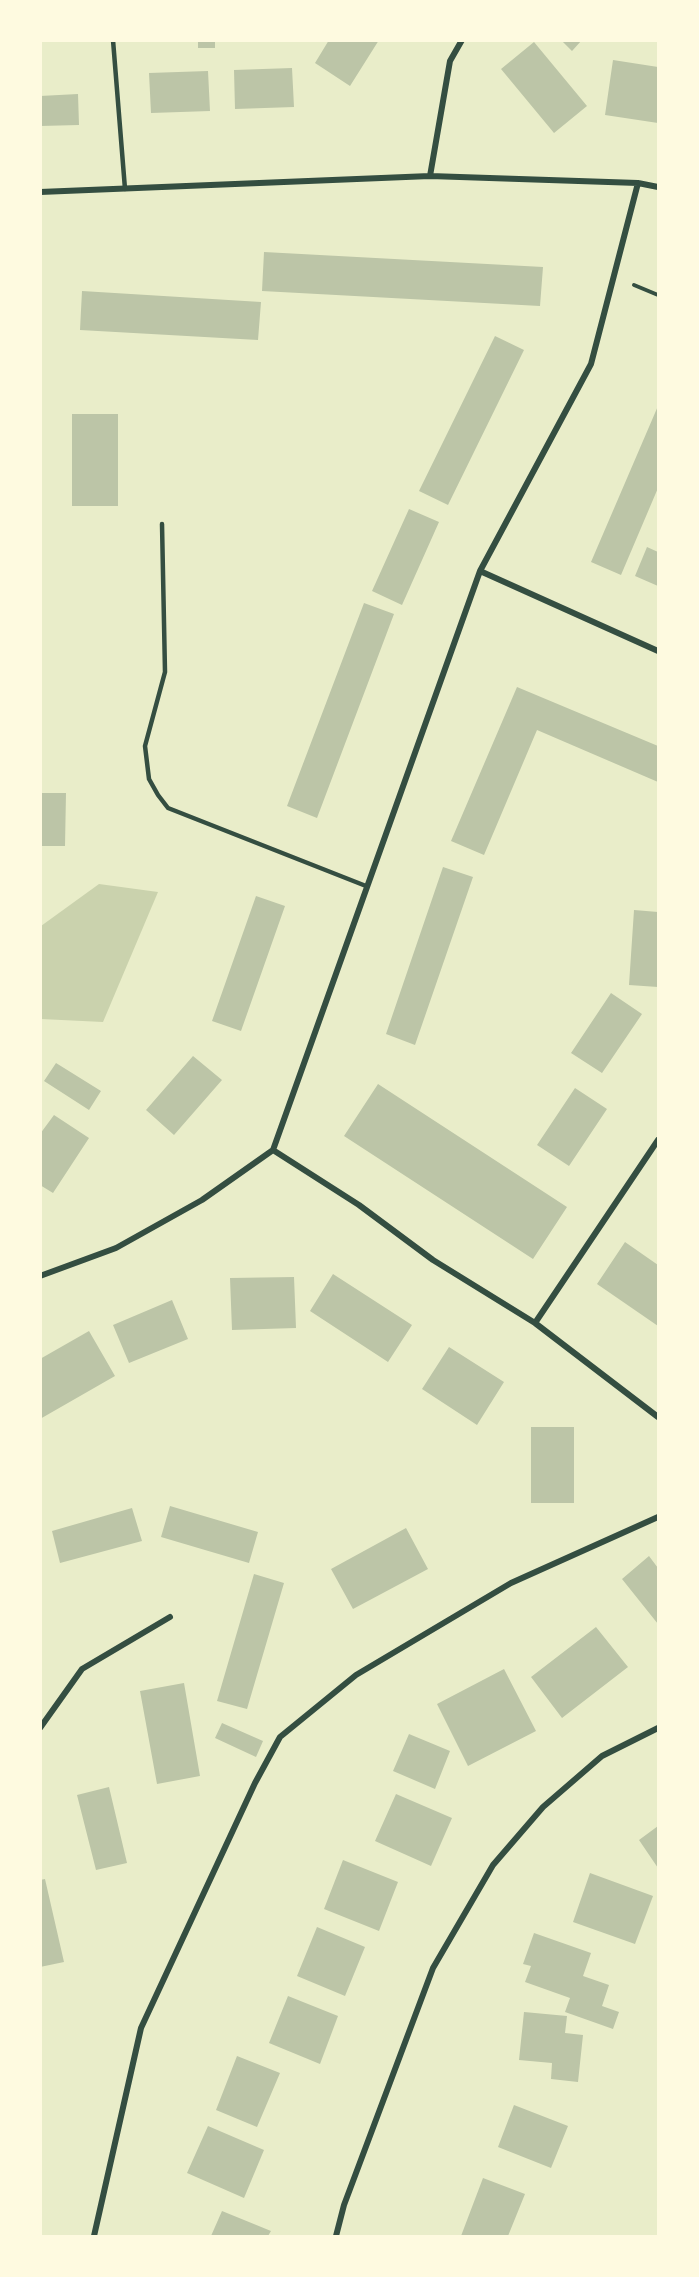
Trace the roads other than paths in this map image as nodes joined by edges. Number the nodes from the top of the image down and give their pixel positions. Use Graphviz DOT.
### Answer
graph roads {
  1 [pos="113,40"];
  2 [pos="462,40"];
  3 [pos="430,176"];
  4 [pos="638,183"];
  5 [pos="658,187"];
  6 [pos="125,189"];
  7 [pos="40,192"];
  8 [pos="162,524"];
  9 [pos="480,571"];
  10 [pos="658,651"];
  11 [pos="366,886"];
  12 [pos="658,1140"];
  13 [pos="273,1150"];
  14 [pos="40,1276"];
  15 [pos="535,1323"];
  16 [pos="658,1417"];
  17 [pos="658,1517"];
  18 [pos="170,1617"];
  19 [pos="40,1728"];
  20 [pos="658,1728"];
  21 [pos="94,2236"];
  22 [pos="336,2236"];
  1 -- 6 [label="lane"];
  2 -- 3 [label="street"];
  3 -- 4 [label="street"];
  3 -- 6 [label="street"];
  4 -- 5 [label="street"];
  4 -- 9 [label="street"];
  6 -- 7 [label="street"];
  8 -- 11 [label="lane"];
  9 -- 10 [label="street"];
  9 -- 11 [label="street"];
  11 -- 13 [label="street"];
  12 -- 15 [label="street"];
  13 -- 14 [label="street"];
  13 -- 15 [label="street"];
  15 -- 16 [label="street"];
  17 -- 21 [label="street"];
  18 -- 19 [label="street"];
  20 -- 22 [label="street"];
}
